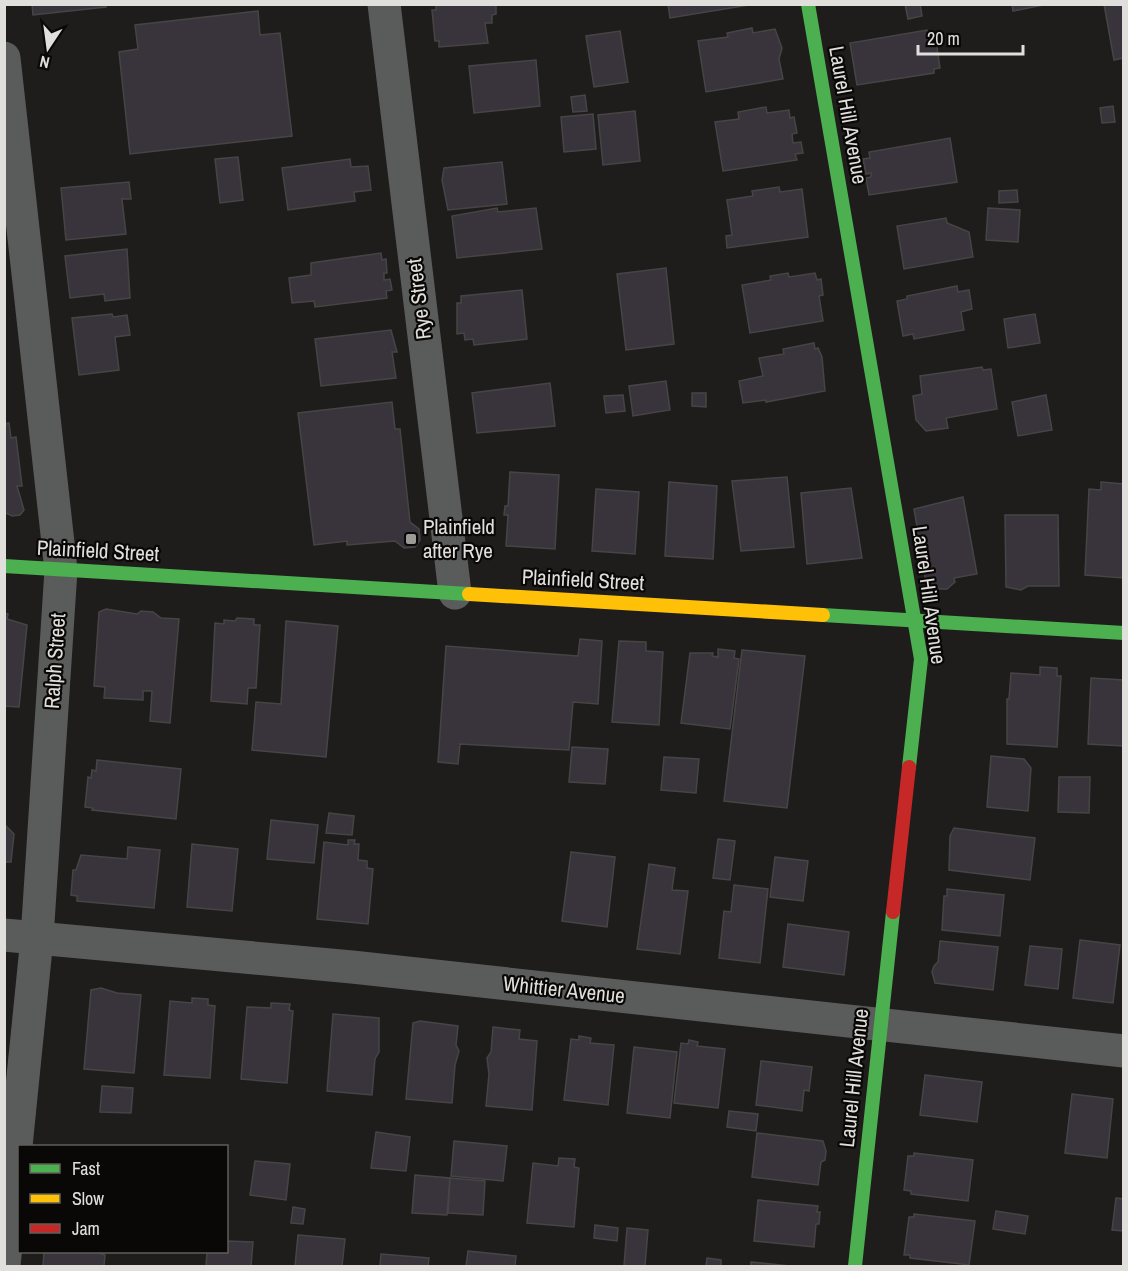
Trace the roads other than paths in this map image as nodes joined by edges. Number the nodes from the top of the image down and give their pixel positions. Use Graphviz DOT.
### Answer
graph roads {
  1 [pos="384,4"];
  2 [pos="808,4"];
  3 [pos="4,58"];
  4 [pos="4,567"];
  5 [pos="61,570"];
  6 [pos="455,593"];
  7 [pos="915,621"];
  8 [pos="1124,633"];
  9 [pos="4,935"];
  10 [pos="37,938"];
  11 [pos="881,1025"];
  12 [pos="1124,1052"];
  13 [pos="4,1265"];
  14 [pos="855,1266"];
  1 -- 6 [label="street, Rye Street"];
  2 -- 7 [label="street, Laurel Hill Avenue"];
  3 -- 5 [label="street, Ralph Street"];
  4 -- 5 [label="street, Plainfield Street"];
  5 -- 6 [label="street, Plainfield Street"];
  5 -- 10 [label="street, Ralph Street"];
  6 -- 7 [label="street, Plainfield Street"];
  7 -- 8 [label="street, Plainfield Street"];
  7 -- 11 [label="street, Laurel Hill Avenue"];
  9 -- 10 [label="street, Whittier Avenue"];
  10 -- 11 [label="street, Whittier Avenue"];
  10 -- 13 [label="street, Ralph Street"];
  11 -- 12 [label="street, Whittier Avenue"];
  11 -- 14 [label="street, Laurel Hill Avenue"];
}
